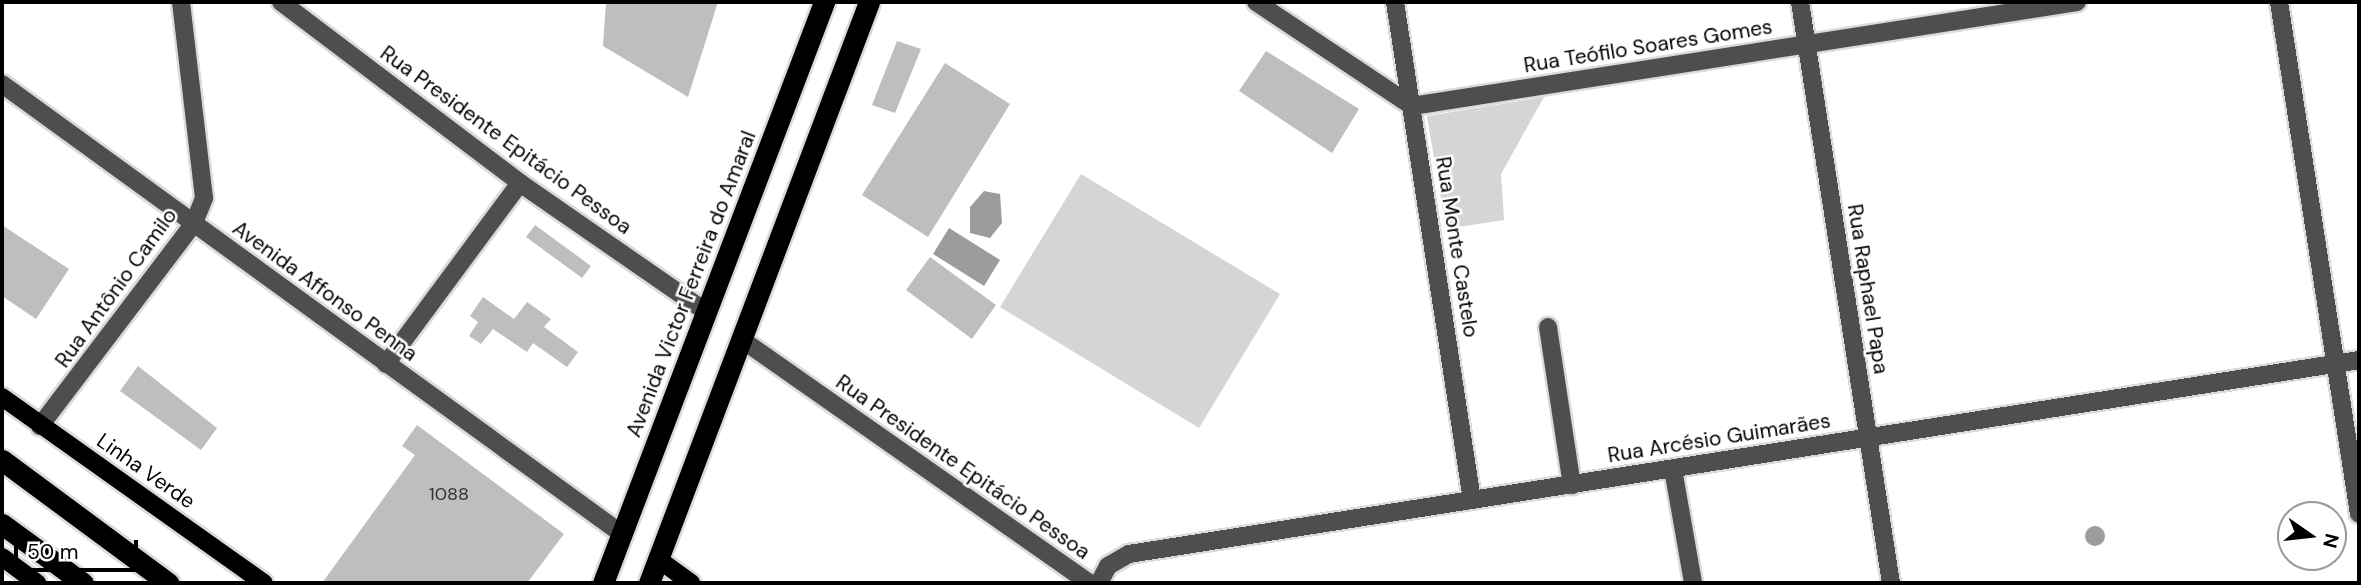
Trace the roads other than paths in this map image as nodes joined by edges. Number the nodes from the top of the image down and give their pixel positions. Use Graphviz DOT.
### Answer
graph roads {
  1 [pos="180,2"];
  2 [pos="281,2"];
  3 [pos="824,2"];
  4 [pos="869,2"];
  5 [pos="1256,2"];
  6 [pos="1395,2"];
  7 [pos="1800,2"];
  8 [pos="2077,2"];
  9 [pos="2279,2"];
  10 [pos="1807,44"];
  11 [pos="2,84"];
  12 [pos="1412,106"];
  13 [pos="520,183"];
  14 [pos="194,223"];
  15 [pos="706,312"];
  16 [pos="1548,327"];
  17 [pos="741,339"];
  18 [pos="2359,360"];
  19 [pos="386,364"];
  20 [pos="2336,364"];
  21 [pos="2,397"];
  22 [pos="40,426"];
  23 [pos="1868,438"];
  24 [pos="2,460"];
  25 [pos="1674,469"];
  26 [pos="1572,485"];
  27 [pos="1472,500"];
  28 [pos="2359,514"];
  29 [pos="2,524"];
  30 [pos="622,534"];
  31 [pos="2,557"];
  32 [pos="658,559"];
  33 [pos="27,580"];
  34 [pos="83,583"];
  35 [pos="168,583"];
  36 [pos="264,583"];
  37 [pos="603,583"];
  38 [pos="649,583"];
  39 [pos="691,583"];
  40 [pos="1089,583"];
  41 [pos="1099,583"];
  42 [pos="1693,583"];
  43 [pos="1891,583"];
  1 -- 14 [label="street, Rua Antônio Camilo"];
  2 -- 13 [label="street, Rua Presidente Epitácio Pessoa"];
  3 -- 15 [label="highway, Avenida Victor Ferreira do Amaral"];
  4 -- 17 [label="highway"];
  5 -- 12 [label="street"];
  6 -- 12 [label="street, Rua Monte Castelo"];
  7 -- 10 [label="street, Rua Raphael Papa"];
  8 -- 10 [label="street, Rua Teófilo Soares Gomes"];
  9 -- 20 [label="street"];
  10 -- 12 [label="street, Rua Teófilo Soares Gomes"];
  10 -- 23 [label="street, Rua Raphael Papa"];
  11 -- 14 [label="street, Avenida Affonso Penna"];
  12 -- 27 [label="street, Rua Monte Castelo"];
  13 -- 15 [label="street, Rua Presidente Epitácio Pessoa"];
  13 -- 19 [label="street"];
  14 -- 19 [label="street, Avenida Affonso Penna"];
  14 -- 22 [label="street, Rua Antônio Camilo"];
  15 -- 30 [label="highway, Avenida Victor Ferreira do Amaral"];
  16 -- 26 [label="street"];
  17 -- 32 [label="highway"];
  17 -- 40 [label="street, Rua Presidente Epitácio Pessoa"];
  18 -- 20 [label="street, Rua Arcésio Guimarães"];
  19 -- 30 [label="street, Avenida Affonso Penna"];
  20 -- 23 [label="street, Rua Arcésio Guimarães"];
  20 -- 28 [label="street"];
  21 -- 22 [label="main road, Linha Verde"];
  22 -- 36 [label="main road, Linha Verde"];
  23 -- 25 [label="street, Rua Arcésio Guimarães"];
  23 -- 43 [label="street, Rua Raphael Papa"];
  24 -- 35 [label="highway"];
  25 -- 26 [label="street, Rua Arcésio Guimarães"];
  25 -- 42 [label="street"];
  26 -- 27 [label="street, Rua Arcésio Guimarães"];
  27 -- 41 [label="street, Rua Arcésio Guimarães"];
  29 -- 34 [label="highway"];
  30 -- 37 [label="highway, Avenida Victor Ferreira do Amaral"];
  31 -- 33 [label="main road"];
  32 -- 38 [label="highway"];
  32 -- 39 [label="main road"];
}
